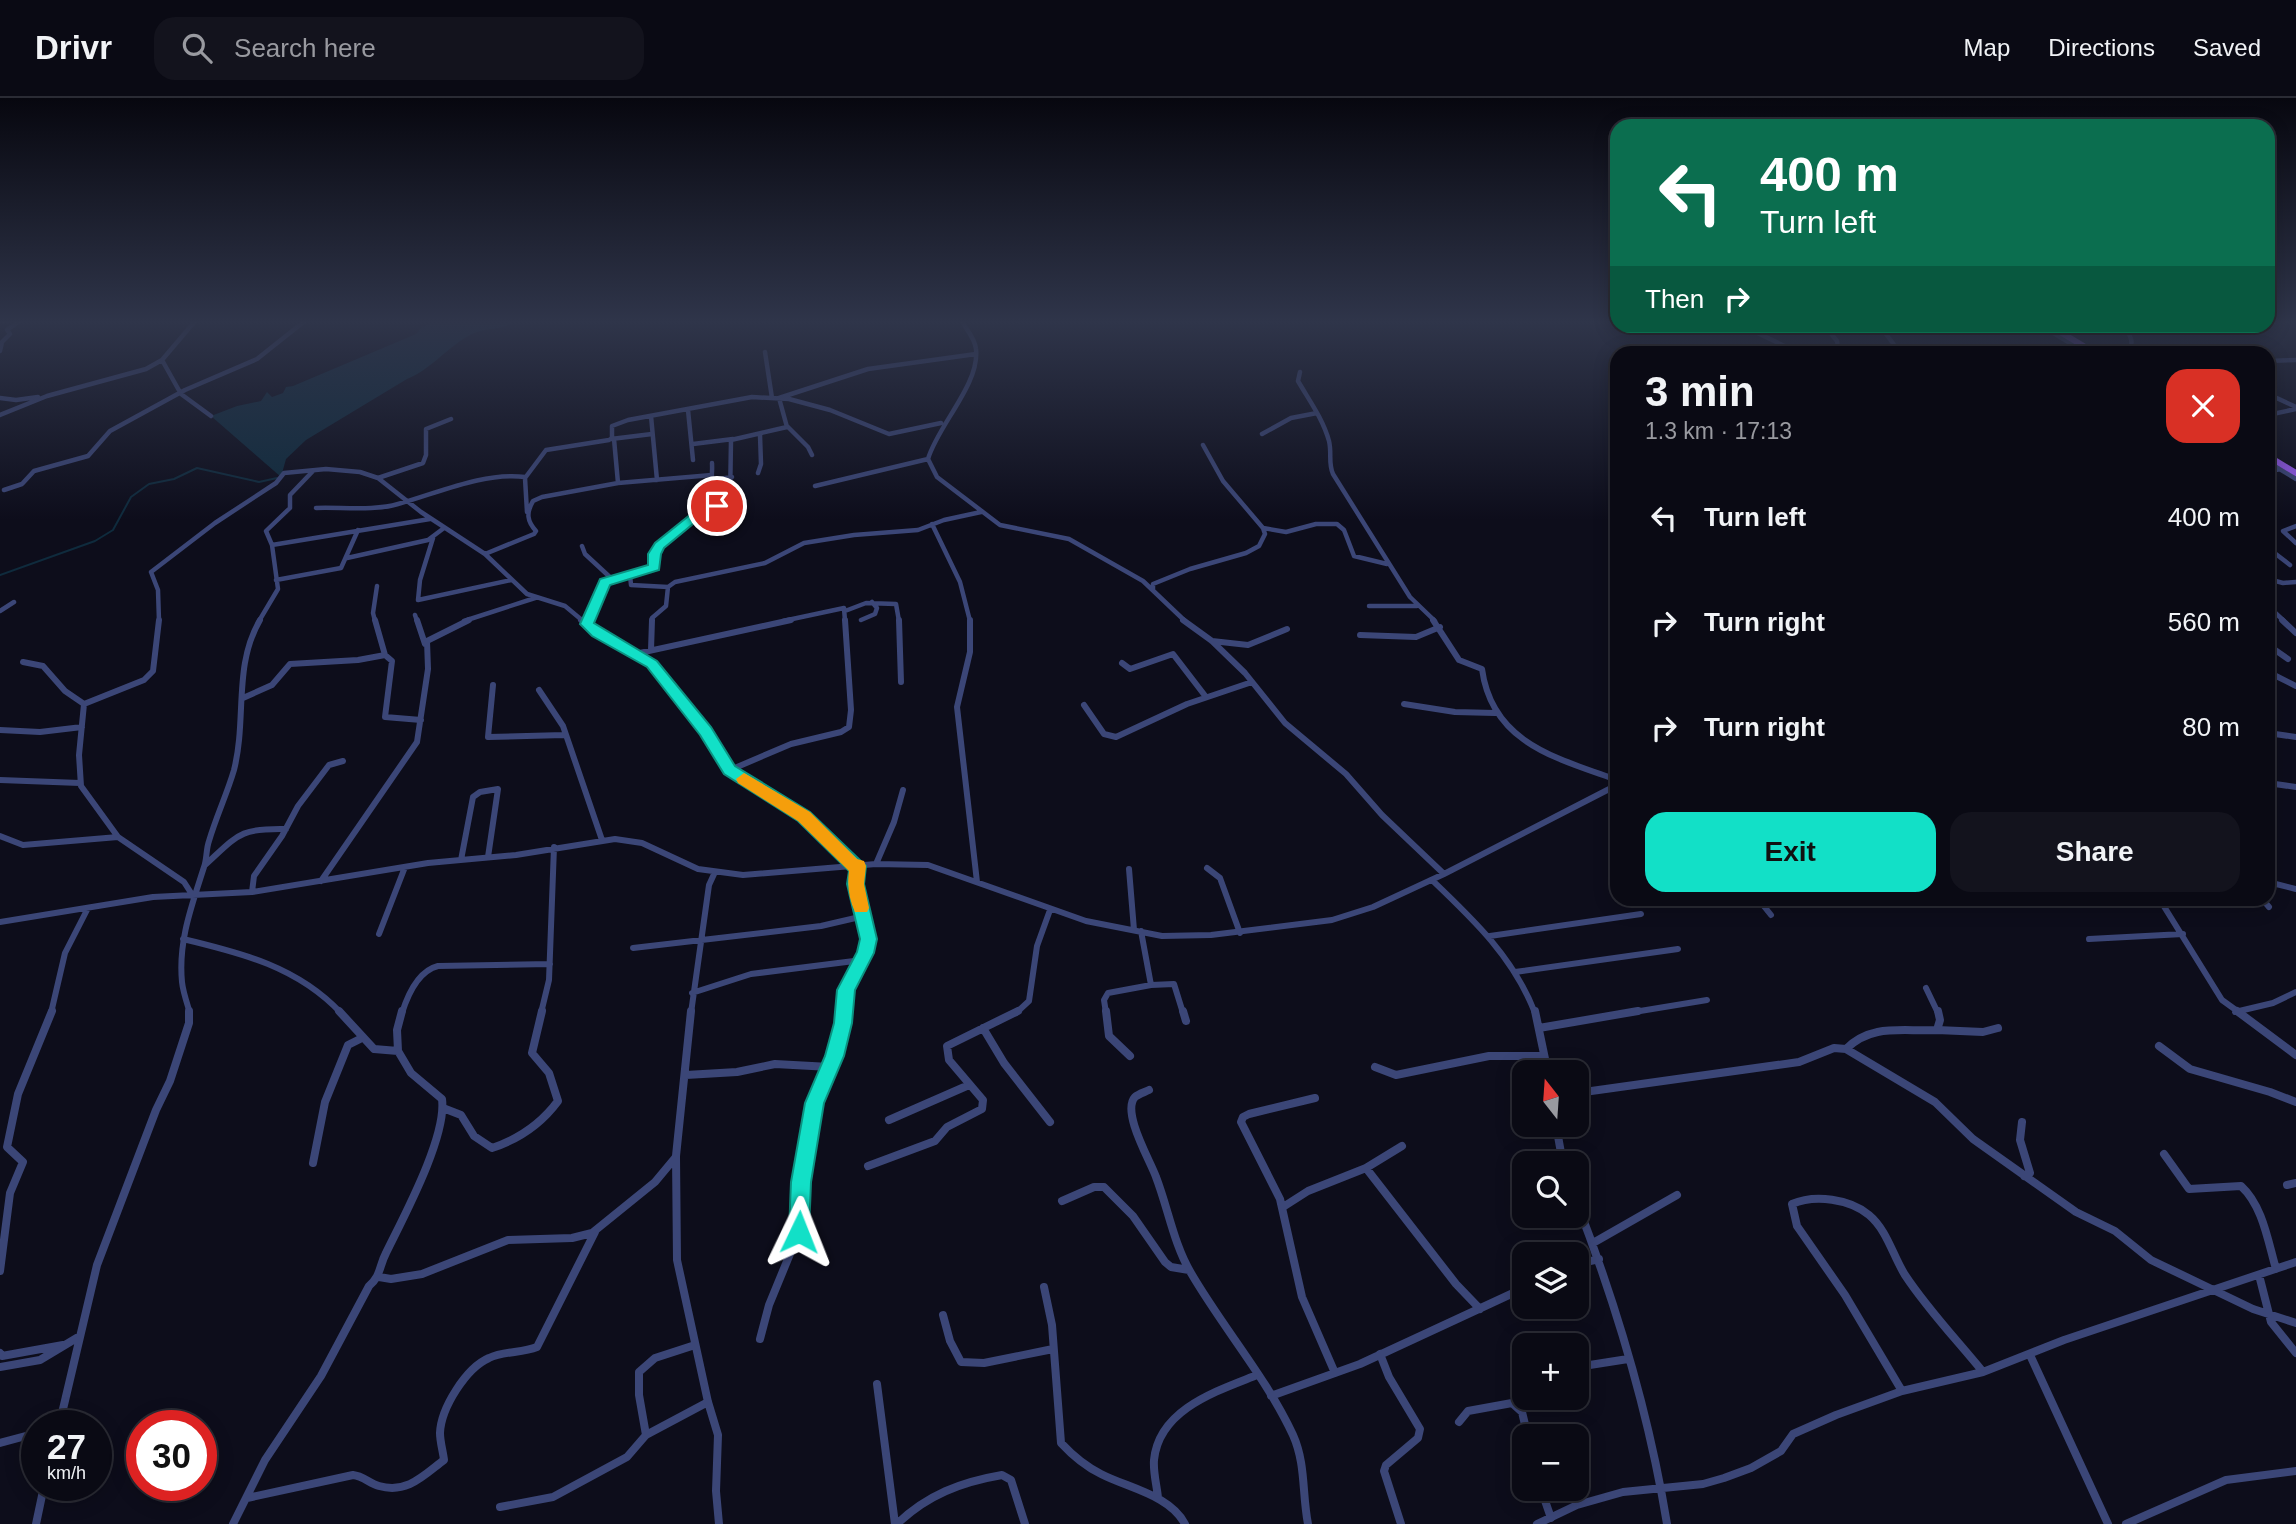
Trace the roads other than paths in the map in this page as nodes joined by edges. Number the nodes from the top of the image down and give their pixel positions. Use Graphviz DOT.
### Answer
graph roads {
  1 [pos="84,387"];
  2 [pos="177,387"];
  3 [pos="197,387"];
  4 [pos="769,387"];
  5 [pos="814,387"];
  6 [pos="964,387"];
  7 [pos="1301,387"];
  8 [pos="181,394"];
  9 [pos="47,396"];
  10 [pos="0,398"];
  11 [pos="772,398"];
  12 [pos="779,398"];
  13 [pos="2275,398"];
  14 [pos="2296,408"];
  15 [pos="688,410"];
  16 [pos="1317,413"];
  17 [pos="2275,413"];
  18 [pos="0,415"];
  19 [pos="211,416"];
  20 [pos="650,416"];
  21 [pos="452,419"];
  22 [pos="941,423"];
  23 [pos="787,426"];
  24 [pos="652,434"];
  25 [pos="1262,434"];
  26 [pos="760,435"];
  27 [pos="612,439"];
  28 [pos="734,439"];
  29 [pos="693,444"];
  30 [pos="1203,445"];
  31 [pos="812,455"];
  32 [pos="2275,458"];
  33 [pos="928,459"];
  34 [pos="693,460"];
  35 [pos="712,463"];
  36 [pos="2275,466"];
  37 [pos="2280,469"];
  38 [pos="2275,470"];
  39 [pos="313,471"];
  40 [pos="2296,471"];
  41 [pos="758,473"];
  42 [pos="525,477"];
  43 [pos="732,477"];
  44 [pos="378,478"];
  45 [pos="712,478"];
  46 [pos="2296,479"];
  47 [pos="657,480"];
  48 [pos="618,483"];
  49 [pos="815,486"];
  50 [pos="4,490"];
  51 [pos="408,501"];
  52 [pos="706,506"];
  53 [pos="316,508"];
  54 [pos="527,512"];
  55 [pos="981,512"];
  56 [pos="430,519"];
  57 [pos="932,524"];
  58 [pos="2296,526"];
  59 [pos="444,528"];
  60 [pos="1263,528"];
  61 [pos="358,530"];
  62 [pos="433,538"];
  63 [pos="2296,543"];
  64 [pos="272,545"];
  65 [pos="582,546"];
  66 [pos="2275,553"];
  67 [pos="485,554"];
  68 [pos="347,558"];
  69 [pos="1387,564"];
  70 [pos="2294,565"];
  71 [pos="630,575"];
  72 [pos="612,579"];
  73 [pos="276,580"];
  74 [pos="511,580"];
  75 [pos="2275,581"];
  76 [pos="2296,582"];
  77 [pos="377,586"];
  78 [pos="668,587"];
  79 [pos="1153,589"];
  80 [pos="536,598"];
  81 [pos="13,602"];
  82 [pos="872,602"];
  83 [pos="1369,606"];
  84 [pos="1417,606"];
  85 [pos="0,611"];
  86 [pos="845,611"];
  87 [pos="2275,613"];
  88 [pos="415,615"];
  89 [pos="861,620"];
  90 [pos="587,624"];
  91 [pos="1440,627"];
  92 [pos="1287,629"];
  93 [pos="2296,634"];
  94 [pos="1360,635"];
  95 [pos="1212,641"];
  96 [pos="425,644"];
  97 [pos="651,650"];
  98 [pos="2275,650"];
  99 [pos="635,654"];
  100 [pos="385,655"];
  101 [pos="2288,659"];
  102 [pos="23,662"];
  103 [pos="1122,663"];
  104 [pos="2275,676"];
  105 [pos="901,682"];
  106 [pos="1252,682"];
  107 [pos="493,685"];
  108 [pos="2296,686"];
  109 [pos="539,690"];
  110 [pos="1206,697"];
  111 [pos="243,698"];
  112 [pos="85,704"];
  113 [pos="1404,704"];
  114 [pos="1084,705"];
  115 [pos="1495,713"];
  116 [pos="421,720"];
  117 [pos="82,727"];
  118 [pos="0,730"];
  119 [pos="2275,734"];
  120 [pos="564,735"];
  121 [pos="2296,737"];
  122 [pos="343,761"];
  123 [pos="730,770"];
  124 [pos="1610,779"];
  125 [pos="0,780"];
  126 [pos="80,783"];
  127 [pos="2275,784"];
  128 [pos="1610,786"];
  129 [pos="2296,788"];
  130 [pos="903,790"];
  131 [pos="286,829"];
  132 [pos="0,836"];
  133 [pos="118,836"];
  134 [pos="602,840"];
  135 [pos="554,847"];
  136 [pos="488,857"];
  137 [pos="461,860"];
  138 [pos="876,864"];
  139 [pos="205,865"];
  140 [pos="855,866"];
  141 [pos="405,867"];
  142 [pos="1129,869"];
  143 [pos="1207,869"];
  144 [pos="715,872"];
  145 [pos="1444,874"];
  146 [pos="1432,880"];
  147 [pos="321,881"];
  148 [pos="977,882"];
  149 [pos="2275,884"];
  150 [pos="2296,889"];
  151 [pos="252,892"];
  152 [pos="193,897"];
  153 [pos="1764,906"];
  154 [pos="2164,906"];
  155 [pos="88,908"];
  156 [pos="1050,911"];
  157 [pos="1641,915"];
  158 [pos="1771,915"];
  159 [pos="864,916"];
  160 [pos="0,922"];
  161 [pos="1137,931"];
  162 [pos="1240,933"];
  163 [pos="379,934"];
  164 [pos="2183,934"];
  165 [pos="1490,936"];
  166 [pos="183,939"];
  167 [pos="702,939"];
  168 [pos="2089,939"];
  169 [pos="633,948"];
  170 [pos="1678,949"];
  171 [pos="862,960"];
  172 [pos="550,964"];
  173 [pos="1515,972"];
  174 [pos="1151,985"];
  175 [pos="1926,988"];
  176 [pos="2296,992"];
  177 [pos="692,993"];
  178 [pos="1707,1000"];
  179 [pos="2235,1012"];
  180 [pos="1186,1021"];
  181 [pos="983,1028"];
  182 [pos="1539,1028"];
  183 [pos="1998,1028"];
  184 [pos="1937,1030"];
  185 [pos="362,1038"];
  186 [pos="2159,1046"];
  187 [pos="1846,1049"];
  188 [pos="398,1051"];
  189 [pos="2296,1055"];
  190 [pos="1130,1056"];
  191 [pos="1544,1056"];
  192 [pos="1545,1060"];
  193 [pos="830,1067"];
  194 [pos="1375,1067"];
  195 [pos="686,1075"];
  196 [pos="969,1085"];
  197 [pos="1149,1090"];
  198 [pos="1589,1091"];
  199 [pos="1315,1098"];
  200 [pos="2296,1102"];
  201 [pos="443,1108"];
  202 [pos="889,1120"];
  203 [pos="1050,1122"];
  204 [pos="2022,1122"];
  205 [pos="1402,1146"];
  206 [pos="2164,1154"];
  207 [pos="676,1156"];
  208 [pos="313,1163"];
  209 [pos="868,1166"];
  210 [pos="1366,1168"];
  211 [pos="2024,1176"];
  212 [pos="2296,1183"];
  213 [pos="2287,1185"];
  214 [pos="1677,1195"];
  215 [pos="1062,1201"];
  216 [pos="1283,1207"];
  217 [pos="1587,1228"];
  218 [pos="595,1232"];
  219 [pos="1593,1242"];
  220 [pos="1599,1259"];
  221 [pos="1589,1261"];
  222 [pos="2296,1262"];
  223 [pos="2276,1269"];
  224 [pos="1189,1270"];
  225 [pos="0,1271"];
  226 [pos="2259,1275"];
  227 [pos="379,1277"];
  228 [pos="1044,1287"];
  229 [pos="2213,1292"];
  230 [pos="1512,1294"];
  231 [pos="1480,1309"];
  232 [pos="2268,1314"];
  233 [pos="943,1315"];
  234 [pos="2296,1323"];
  235 [pos="80,1335"];
  236 [pos="760,1339"];
  237 [pos="67,1344"];
  238 [pos="695,1345"];
  239 [pos="1054,1349"];
  240 [pos="0,1353"];
  241 [pos="2296,1353"];
  242 [pos="1380,1354"];
  243 [pos="2030,1355"];
  244 [pos="1628,1359"];
  245 [pos="1589,1365"];
  246 [pos="0,1367"];
  247 [pos="1983,1372"];
  248 [pos="1335,1373"];
  249 [pos="1257,1376"];
  250 [pos="877,1384"];
  251 [pos="1902,1391"];
  252 [pos="1271,1396"];
  253 [pos="708,1402"];
  254 [pos="61,1410"];
  255 [pos="1459,1422"];
  256 [pos="1525,1424"];
  257 [pos="646,1435"];
  258 [pos="21,1437"];
  259 [pos="0,1443"];
  260 [pos="2296,1471"];
  261 [pos="1661,1489"];
  262 [pos="247,1498"];
  263 [pos="1158,1499"];
  264 [pos="41,1501"];
  265 [pos="1545,1501"];
  266 [pos="500,1507"];
  267 [pos="1551,1518"];
  268 [pos="36,1524"];
  269 [pos="233,1524"];
  270 [pos="719,1524"];
  271 [pos="896,1524"];
  272 [pos="1025,1524"];
  273 [pos="1185,1524"];
  274 [pos="1308,1524"];
  275 [pos="1401,1524"];
  276 [pos="1537,1524"];
  277 [pos="1667,1524"];
  278 [pos="2108,1524"];
  279 [pos="2126,1524"];
  1 -- 9 [label="street"];
  2 -- 8 [label="street"];
  3 -- 8 [label="street"];
  4 -- 11 [label="street"];
  5 -- 12 [label="street"];
  6 -- 22 [label="street"];
  7 -- 16 [label="street"];
  8 -- 19 [label="street"];
  8 -- 50 [label="street"];
  9 -- 10 [label="street"];
  9 -- 18 [label="street"];
  11 -- 12 [label="street"];
  11 -- 15 [label="street"];
  12 -- 22 [label="street"];
  12 -- 23 [label="street"];
  13 -- 14 [label="street"];
  14 -- 17 [label="street"];
  15 -- 20 [label="street"];
  15 -- 29 [label="street"];
  16 -- 25 [label="street"];
  16 -- 69 [label="street"];
  20 -- 24 [label="street"];
  20 -- 27 [label="street"];
  21 -- 44 [label="street"];
  22 -- 33 [label="street"];
  23 -- 26 [label="street"];
  23 -- 31 [label="street"];
  24 -- 27 [label="street"];
  24 -- 47 [label="street"];
  26 -- 28 [label="street"];
  26 -- 41 [label="street"];
  27 -- 42 [label="street"];
  27 -- 48 [label="street"];
  28 -- 29 [label="street"];
  28 -- 43 [label="street"];
  29 -- 34 [label="street"];
  30 -- 60 [label="street"];
  32 -- 40 [label="main road"];
  33 -- 49 [label="street"];
  33 -- 55 [label="street"];
  35 -- 45 [label="street"];
  36 -- 37 [label="street"];
  37 -- 38 [label="street"];
  37 -- 46 [label="street"];
  39 -- 44 [label="street"];
  39 -- 64 [label="street"];
  39 -- 112 [label="street"];
  42 -- 51 [label="street"];
  42 -- 54 [label="street"];
  43 -- 45 [label="street"];
  43 -- 52 [label="street"];
  44 -- 51 [label="street"];
  45 -- 47 [label="street"];
  45 -- 52 [label="street"];
  47 -- 48 [label="street"];
  48 -- 54 [label="street"];
  51 -- 53 [label="street"];
  51 -- 56 [label="street"];
  52 -- 71 [label="street"];
  54 -- 67 [label="street"];
  55 -- 57 [label="street"];
  55 -- 79 [label="street"];
  56 -- 59 [label="street"];
  56 -- 61 [label="street"];
  57 -- 78 [label="street"];
  57 -- 148 [label="street"];
  58 -- 63 [label="street"];
  59 -- 62 [label="street"];
  59 -- 67 [label="street"];
  60 -- 69 [label="street"];
  60 -- 79 [label="street"];
  61 -- 64 [label="street"];
  61 -- 68 [label="street"];
  62 -- 68 [label="street"];
  62 -- 74 [label="street"];
  64 -- 73 [label="street"];
  65 -- 72 [label="street"];
  66 -- 70 [label="street"];
  67 -- 74 [label="street"];
  68 -- 73 [label="street"];
  69 -- 84 [label="street"];
  71 -- 72 [label="street"];
  71 -- 78 [label="street"];
  72 -- 90 [label="street"];
  73 -- 111 [label="street"];
  74 -- 80 [label="street"];
  75 -- 76 [label="street"];
  77 -- 100 [label="street"];
  78 -- 97 [label="street"];
  79 -- 95 [label="street"];
  80 -- 90 [label="street"];
  80 -- 96 [label="street"];
  81 -- 85 [label="street"];
  82 -- 86 [label="street"];
  82 -- 89 [label="street"];
  82 -- 105 [label="street"];
  83 -- 84 [label="street"];
  84 -- 91 [label="street"];
  86 -- 97 [label="street"];
  86 -- 123 [label="street"];
  87 -- 93 [label="street"];
  88 -- 96 [label="street"];
  90 -- 99 [label="street"];
  91 -- 94 [label="street"];
  91 -- 115 [label="street"];
  92 -- 95 [label="street"];
  95 -- 106 [label="street"];
  96 -- 116 [label="street"];
  97 -- 99 [label="street"];
  98 -- 101 [label="street"];
  99 -- 123 [label="street"];
  100 -- 111 [label="street"];
  100 -- 116 [label="street"];
  102 -- 112 [label="street"];
  103 -- 110 [label="street"];
  104 -- 108 [label="street"];
  106 -- 110 [label="street"];
  106 -- 145 [label="street"];
  107 -- 120 [label="street"];
  109 -- 120 [label="street"];
  110 -- 114 [label="street"];
  111 -- 139 [label="street"];
  112 -- 117 [label="street"];
  113 -- 115 [label="street"];
  115 -- 124 [label="street"];
  116 -- 147 [label="street"];
  117 -- 118 [label="street"];
  117 -- 126 [label="street"];
  119 -- 121 [label="street"];
  120 -- 134 [label="street"];
  122 -- 131 [label="street"];
  123 -- 140 [label="street"];
  125 -- 126 [label="street"];
  126 -- 133 [label="street"];
  127 -- 129 [label="street"];
  128 -- 145 [label="street"];
  130 -- 138 [label="street"];
  131 -- 139 [label="street"];
  131 -- 151 [label="street"];
  132 -- 133 [label="street"];
  133 -- 152 [label="street"];
  134 -- 135 [label="street"];
  134 -- 144 [label="street"];
  135 -- 136 [label="street"];
  135 -- 172 [label="street"];
  136 -- 137 [label="street"];
  136 -- 137 [label="street"];
  137 -- 141 [label="street"];
  138 -- 140 [label="street"];
  138 -- 148 [label="street"];
  139 -- 152 [label="street"];
  140 -- 144 [label="street"];
  140 -- 159 [label="street"];
  141 -- 147 [label="street"];
  141 -- 163 [label="street"];
  142 -- 161 [label="street"];
  143 -- 162 [label="street"];
  144 -- 167 [label="street"];
  145 -- 146 [label="street"];
  146 -- 162 [label="street"];
  146 -- 165 [label="street"];
  147 -- 151 [label="street"];
  148 -- 156 [label="street"];
  149 -- 150 [label="street"];
  151 -- 152 [label="street"];
  152 -- 155 [label="street"];
  152 -- 166 [label="street"];
  153 -- 158 [label="street"];
  154 -- 164 [label="street"];
  155 -- 160 [label="street"];
  155 -- 225 [label="street"];
  156 -- 161 [label="street"];
  156 -- 181 [label="street"];
  157 -- 165 [label="street"];
  159 -- 167 [label="street"];
  159 -- 171 [label="street"];
  161 -- 162 [label="street"];
  161 -- 174 [label="street"];
  164 -- 168 [label="street"];
  164 -- 179 [label="street"];
  165 -- 173 [label="street"];
  166 -- 185 [label="street"];
  166 -- 235 [label="street"];
  167 -- 169 [label="street"];
  167 -- 177 [label="street"];
  170 -- 173 [label="street"];
  171 -- 177 [label="street"];
  171 -- 193 [label="street"];
  172 -- 188 [label="street"];
  172 -- 201 [label="street"];
  173 -- 182 [label="street"];
  174 -- 180 [label="street"];
  174 -- 190 [label="street"];
  175 -- 184 [label="street"];
  176 -- 179 [label="street"];
  177 -- 195 [label="street"];
  178 -- 182 [label="street"];
  179 -- 189 [label="street"];
  181 -- 196 [label="street"];
  181 -- 203 [label="street"];
  182 -- 191 [label="street"];
  183 -- 184 [label="street"];
  184 -- 187 [label="street"];
  185 -- 188 [label="street"];
  185 -- 208 [label="street"];
  186 -- 200 [label="street"];
  187 -- 198 [label="street"];
  187 -- 211 [label="street"];
  188 -- 201 [label="street"];
  191 -- 192 [label="street"];
  191 -- 194 [label="street"];
  193 -- 195 [label="street"];
  193 -- 236 [label="street"];
  195 -- 207 [label="street"];
  196 -- 202 [label="street"];
  196 -- 209 [label="street"];
  197 -- 224 [label="street"];
  199 -- 216 [label="street"];
  201 -- 227 [label="street"];
  204 -- 211 [label="street"];
  205 -- 210 [label="street"];
  206 -- 223 [label="street"];
  207 -- 218 [label="street"];
  207 -- 238 [label="street"];
  210 -- 216 [label="street"];
  210 -- 231 [label="street"];
  211 -- 229 [label="street"];
  212 -- 213 [label="street"];
  214 -- 219 [label="street"];
  215 -- 224 [label="street"];
  216 -- 248 [label="street"];
  217 -- 219 [label="street"];
  218 -- 227 [label="street"];
  218 -- 262 [label="street"];
  219 -- 220 [label="street"];
  220 -- 221 [label="street"];
  220 -- 244 [label="street"];
  222 -- 223 [label="street"];
  223 -- 226 [label="street"];
  224 -- 249 [label="street"];
  226 -- 229 [label="street"];
  226 -- 232 [label="street"];
  227 -- 262 [label="street"];
  228 -- 239 [label="street"];
  229 -- 232 [label="street"];
  229 -- 243 [label="street"];
  230 -- 231 [label="street"];
  231 -- 242 [label="street"];
  232 -- 234 [label="street"];
  232 -- 241 [label="street"];
  233 -- 239 [label="street"];
  235 -- 237 [label="street"];
  235 -- 254 [label="street"];
  237 -- 240 [label="street"];
  237 -- 246 [label="street"];
  238 -- 253 [label="street"];
  238 -- 257 [label="street"];
  239 -- 263 [label="street"];
  242 -- 248 [label="street"];
  242 -- 275 [label="street"];
  243 -- 247 [label="street"];
  243 -- 278 [label="street"];
  244 -- 245 [label="street"];
  244 -- 261 [label="street"];
  247 -- 251 [label="street"];
  247 -- 251 [label="street"];
  248 -- 252 [label="street"];
  249 -- 252 [label="street"];
  249 -- 263 [label="street"];
  250 -- 271 [label="street"];
  251 -- 261 [label="street"];
  252 -- 274 [label="street"];
  253 -- 257 [label="street"];
  253 -- 270 [label="street"];
  255 -- 256 [label="street"];
  257 -- 266 [label="street"];
  258 -- 259 [label="street"];
  260 -- 279 [label="street"];
  261 -- 267 [label="street"];
  261 -- 277 [label="street"];
  262 -- 269 [label="street"];
  263 -- 273 [label="street"];
  264 -- 268 [label="street"];
  265 -- 267 [label="street"];
  267 -- 276 [label="street"];
  271 -- 272 [label="street"];
}
